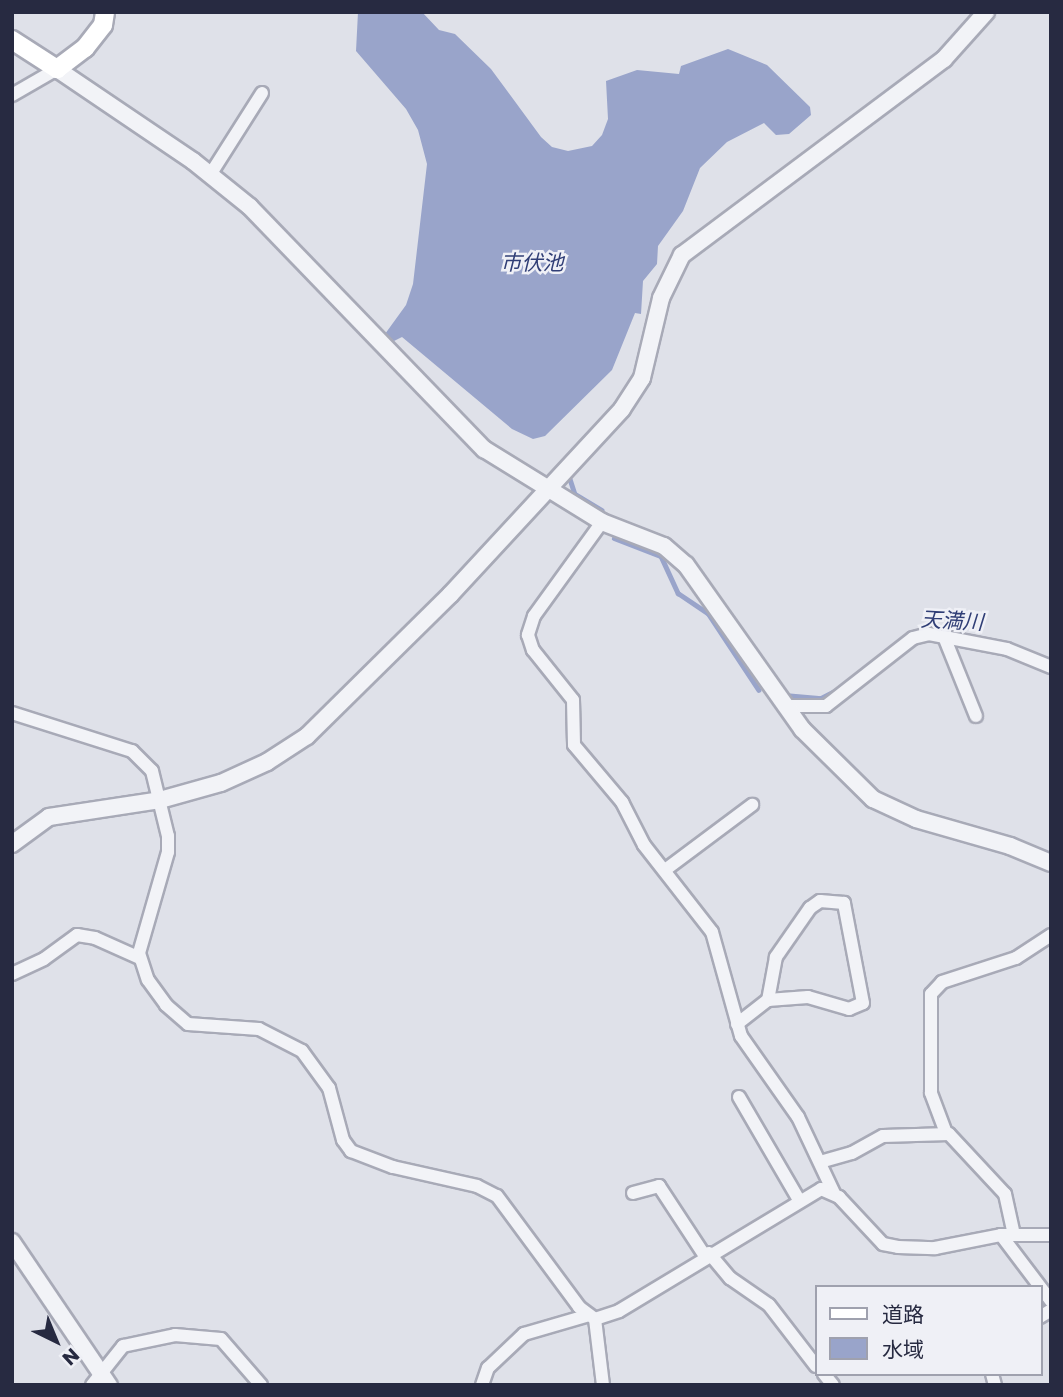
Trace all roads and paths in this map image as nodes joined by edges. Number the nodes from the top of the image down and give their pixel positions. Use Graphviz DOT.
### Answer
graph roads {
  1 [pos="105,12"];
  2 [pos="986,12"];
  3 [pos="12,40"];
  4 [pos="57,69"];
  5 [pos="262,93"];
  6 [pos="12,95"];
  7 [pos="210,175"];
  8 [pos="545,488"];
  9 [pos="602,522"];
  10 [pos="945,639"];
  11 [pos="1051,667"];
  12 [pos="784,706"];
  13 [pos="12,713"];
  14 [pos="976,716"];
  15 [pos="160,800"];
  16 [pos="752,805"];
  17 [pos="12,844"];
  18 [pos="1051,863"];
  19 [pos="665,870"];
  20 [pos="1051,935"];
  21 [pos="140,958"];
  22 [pos="12,974"];
  23 [pos="768,1000"];
  24 [pos="737,1024"];
  25 [pos="739,1097"];
  26 [pos="946,1133"];
  27 [pos="820,1162"];
  28 [pos="633,1193"];
  29 [pos="834,1193"];
  30 [pos="799,1200"];
  31 [pos="1008,1235"];
  32 [pos="1051,1235"];
  33 [pos="12,1242"];
  34 [pos="707,1255"];
  35 [pos="1041,1285"];
  36 [pos="592,1317"];
  37 [pos="814,1363"];
  38 [pos="101,1381"];
  39 [pos="261,1385"];
  40 [pos="481,1385"];
  41 [pos="603,1385"];
  1 -- 4 [label="main road"];
  2 -- 8 [label="street"];
  3 -- 4 [label="main road"];
  4 -- 6 [label="street"];
  4 -- 7 [label="street"];
  5 -- 7 [label="street"];
  7 -- 8 [label="street"];
  8 -- 9 [label="street"];
  8 -- 15 [label="street"];
  9 -- 12 [label="street"];
  9 -- 19 [label="street"];
  10 -- 11 [label="street"];
  10 -- 12 [label="street"];
  10 -- 14 [label="street"];
  12 -- 18 [label="street"];
  13 -- 15 [label="street"];
  15 -- 17 [label="street"];
  15 -- 21 [label="street"];
  16 -- 19 [label="street"];
  19 -- 24 [label="street"];
  20 -- 26 [label="street"];
  21 -- 22 [label="street"];
  21 -- 36 [label="street"];
  23 -- 23 [label="street"];
  23 -- 24 [label="street"];
  24 -- 27 [label="street"];
  25 -- 30 [label="street"];
  26 -- 27 [label="street"];
  26 -- 31 [label="street"];
  27 -- 29 [label="street"];
  28 -- 34 [label="street"];
  29 -- 30 [label="street"];
  29 -- 31 [label="street"];
  30 -- 34 [label="street"];
  31 -- 32 [label="street"];
  31 -- 35 [label="street"];
  33 -- 38 [label="street"];
  34 -- 36 [label="street"];
  34 -- 37 [label="street"];
  36 -- 40 [label="street"];
  36 -- 41 [label="street"];
  38 -- 39 [label="street"];
}
